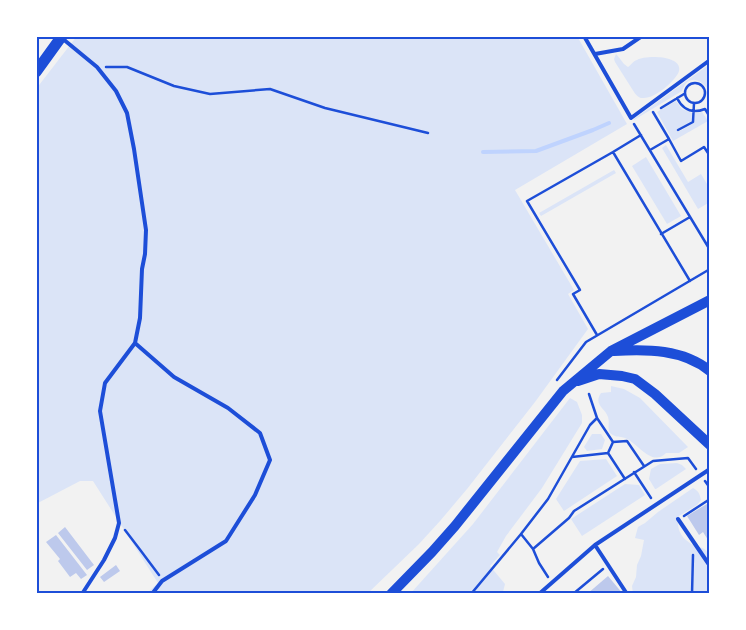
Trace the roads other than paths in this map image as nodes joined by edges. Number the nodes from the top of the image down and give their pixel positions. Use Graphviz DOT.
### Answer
graph roads {
  1 [pos="584,36"];
  2 [pos="642,36"];
  3 [pos="61,37"];
  4 [pos="595,54"];
  5 [pos="710,60"];
  6 [pos="36,72"];
  7 [pos="710,300"];
  8 [pos="135,343"];
  9 [pos="611,351"];
  10 [pos="710,371"];
  11 [pos="570,384"];
  12 [pos="710,445"];
  13 [pos="710,469"];
  14 [pos="678,519"];
  15 [pos="595,545"];
  16 [pos="710,566"];
  17 [pos="82,594"];
  18 [pos="152,594"];
  19 [pos="390,594"];
  20 [pos="539,594"];
  21 [pos="628,594"];
  1 -- 4 [label="lane"];
  2 -- 4 [label="lane"];
  3 -- 6 [label="main road"];
  3 -- 8 [label="lane"];
  4 -- 5 [label="lane"];
  7 -- 9 [label="main road"];
  8 -- 17 [label="lane"];
  8 -- 18 [label="lane"];
  9 -- 10 [label="main road"];
  9 -- 11 [label="main road"];
  11 -- 12 [label="main road"];
  11 -- 19 [label="main road"];
  13 -- 15 [label="lane"];
  14 -- 16 [label="lane"];
  15 -- 20 [label="lane"];
  15 -- 21 [label="lane"];
}
